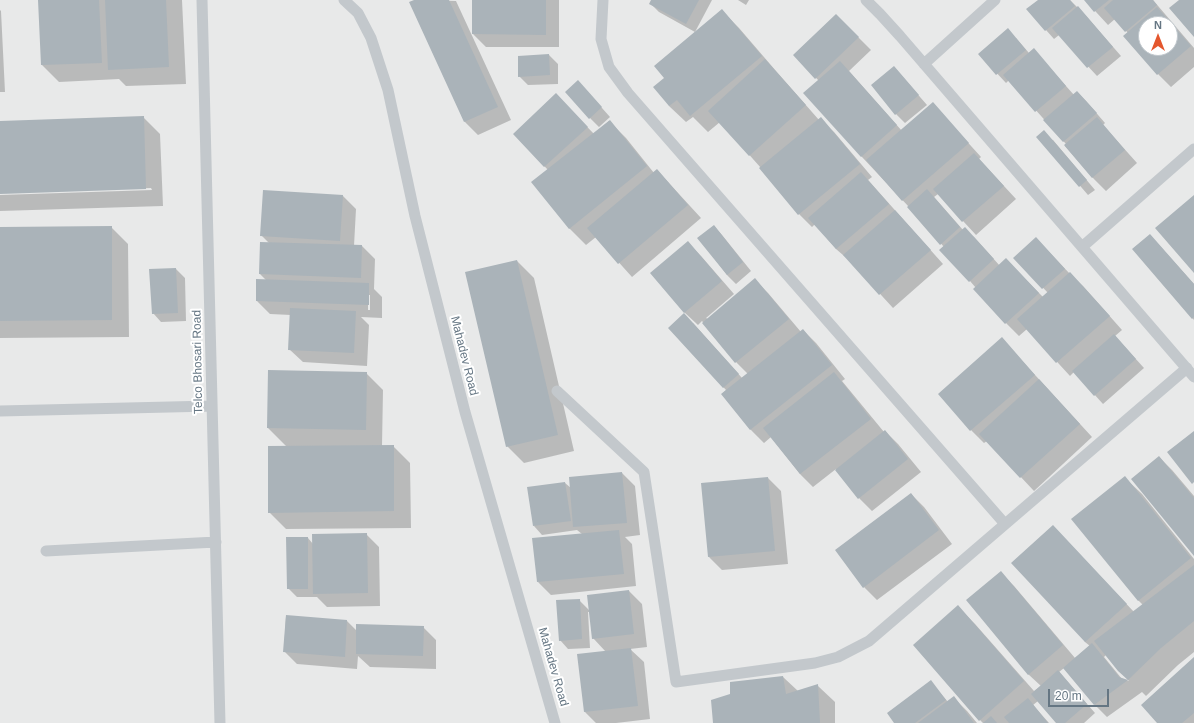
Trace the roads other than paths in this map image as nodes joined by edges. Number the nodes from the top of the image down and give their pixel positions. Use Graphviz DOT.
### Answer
graph roads {
  1 [pos="202,0"];
  2 [pos="344,0"];
  3 [pos="602,0"];
  4 [pos="866,0"];
  5 [pos="995,0"];
  6 [pos="924,64"];
  7 [pos="1194,149"];
  8 [pos="1082,247"];
  9 [pos="1190,372"];
  10 [pos="557,390"];
  11 [pos="212,406"];
  12 [pos="0,411"];
  13 [pos="1006,524"];
  14 [pos="216,542"];
  15 [pos="46,551"];
  16 [pos="220,723"];
  17 [pos="555,723"];
  1 -- 11 [label="lane, Telco Bhosari Road"];
  2 -- 17 [label="lane, Mahadev Road"];
  3 -- 13 [label="lane"];
  4 -- 6 [label="lane"];
  5 -- 6 [label="lane"];
  6 -- 8 [label="lane"];
  7 -- 8 [label="lane"];
  8 -- 9 [label="lane"];
  9 -- 13 [label="lane"];
  10 -- 13 [label="lane"];
  11 -- 12 [label="lane"];
  11 -- 14 [label="lane, Telco Bhosari Road"];
  14 -- 15 [label="lane"];
  14 -- 16 [label="lane, Telco Bhosari Road"];
}
